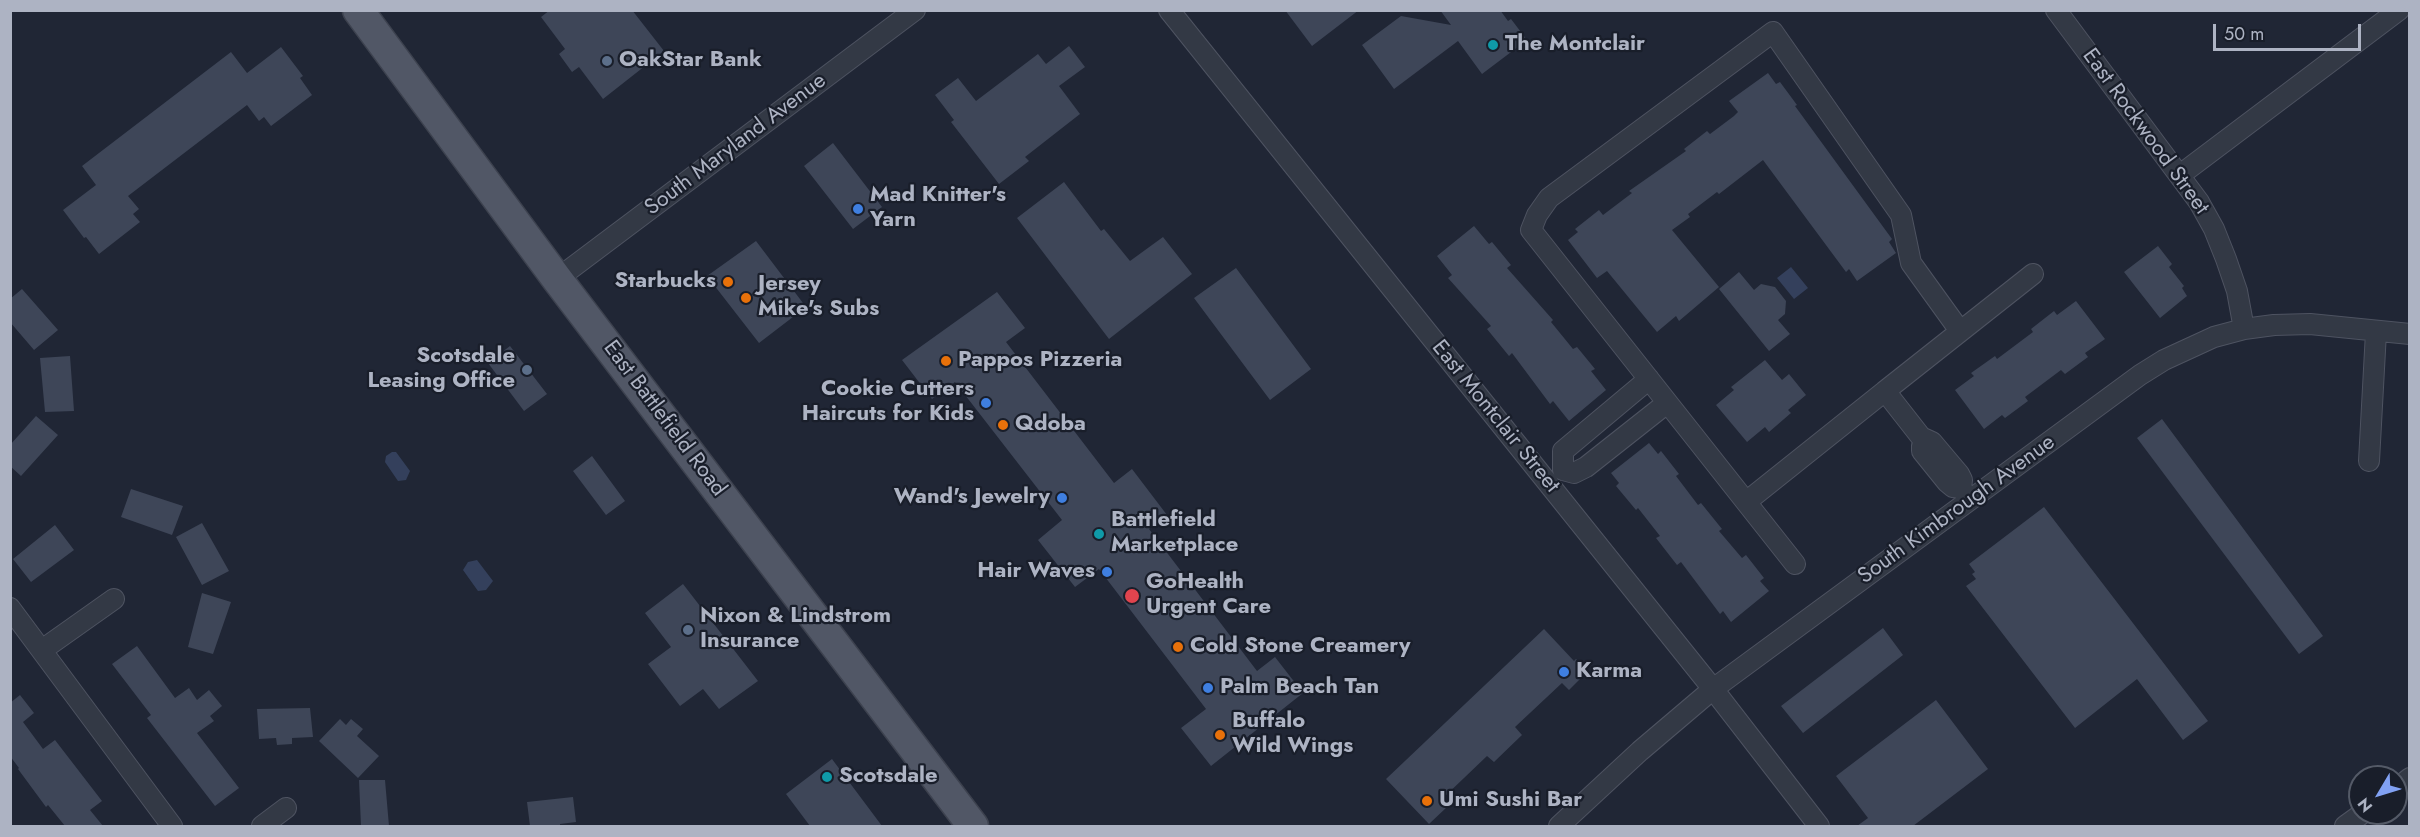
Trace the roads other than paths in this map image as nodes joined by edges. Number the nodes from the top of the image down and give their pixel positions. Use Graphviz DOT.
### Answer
graph roads {
  1 [pos="358,10"];
  2 [pos="915,10"];
  3 [pos="1169,10"];
  4 [pos="2056,10"];
  5 [pos="2399,10"];
  6 [pos="2180,175"];
  7 [pos="2033,274"];
  8 [pos="558,279"];
  9 [pos="2244,329"];
  10 [pos="1960,331"];
  11 [pos="2376,332"];
  12 [pos="2409,334"];
  13 [pos="1649,379"];
  14 [pos="1885,391"];
  15 [pos="1667,403"];
  16 [pos="2369,461"];
  17 [pos="1563,470"];
  18 [pos="1548,484"];
  19 [pos="1966,494"];
  20 [pos="1746,502"];
  21 [pos="1795,564"];
  22 [pos="114,599"];
  23 [pos="10,608"];
  24 [pos="42,650"];
  25 [pos="1713,690"];
  26 [pos="286,808"];
  27 [pos="172,826"];
  28 [pos="262,826"];
  29 [pos="973,826"];
  30 [pos="1559,826"];
  31 [pos="1819,826"];
  1 -- 8 [label="main road, East Battlefield Road"];
  2 -- 8 [label="street, South Maryland Avenue"];
  3 -- 18 [label="street, East Montclair Street"];
  4 -- 6 [label="street, East Rockwood Street"];
  5 -- 6 [label="street"];
  6 -- 9 [label="street, East Rockwood Street"];
  7 -- 10 [label="street"];
  8 -- 29 [label="main road, East Battlefield Road"];
  9 -- 11 [label="street, South Kimbrough Avenue"];
  9 -- 19 [label="street, South Kimbrough Avenue"];
  10 -- 13 [label="street"];
  10 -- 14 [label="street"];
  11 -- 12 [label="street, South Kimbrough Avenue"];
  11 -- 16 [label="street"];
  13 -- 15 [label="street"];
  13 -- 17 [label="street"];
  14 -- 19 [label="street"];
  14 -- 20 [label="street"];
  15 -- 17 [label="street"];
  15 -- 20 [label="street"];
  17 -- 18 [label="street"];
  18 -- 25 [label="street, East Montclair Street"];
  19 -- 25 [label="street, South Kimbrough Avenue"];
  20 -- 21 [label="street"];
  22 -- 24 [label="street"];
  23 -- 24 [label="street"];
  24 -- 27 [label="street"];
  25 -- 30 [label="street, South Kimbrough Avenue"];
  25 -- 31 [label="street, East Montclair Street"];
  26 -- 28 [label="street"];
}
